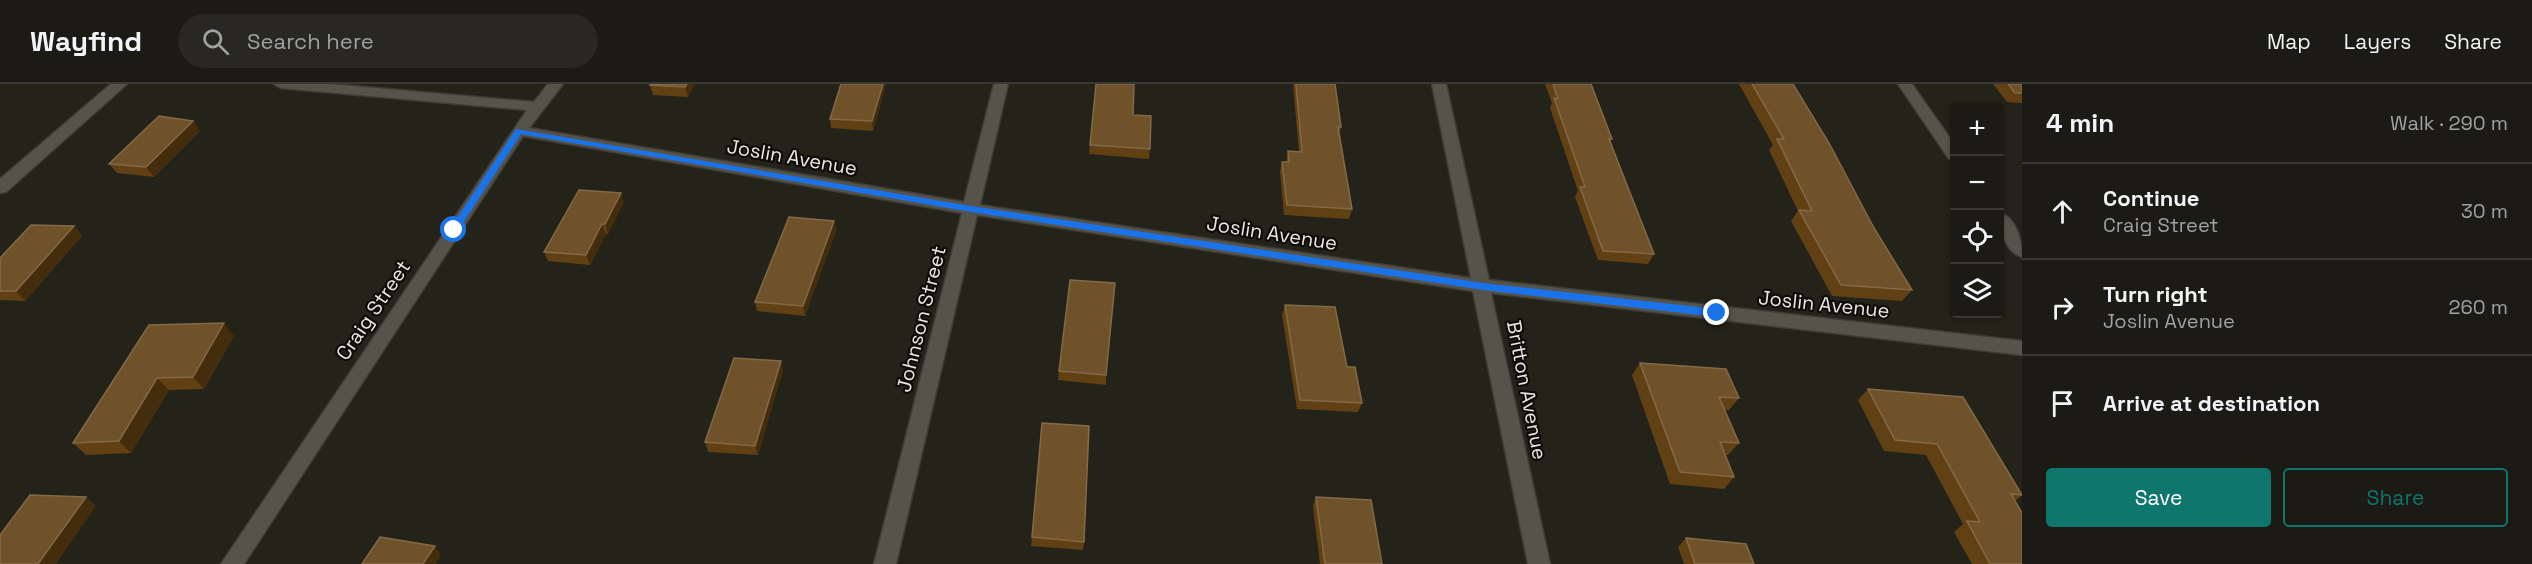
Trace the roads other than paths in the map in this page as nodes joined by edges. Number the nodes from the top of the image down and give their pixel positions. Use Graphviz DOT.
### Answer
graph roads {
  1 [pos="120,84"];
  2 [pos="281,84"];
  3 [pos="555,84"];
  4 [pos="1001,84"];
  5 [pos="1439,84"];
  6 [pos="1905,84"];
  7 [pos="540,106"];
  8 [pos="519,131"];
  9 [pos="1950,148"];
  10 [pos="0,188"];
  11 [pos="971,209"];
  12 [pos="2004,225"];
  13 [pos="2022,251"];
  14 [pos="1483,286"];
  15 [pos="2022,348"];
  16 [pos="232,564"];
  17 [pos="885,564"];
  18 [pos="1539,564"];
  1 -- 10 [label="street"];
  2 -- 7 [label="street"];
  3 -- 7 [label="street, Craig Street"];
  4 -- 11 [label="street, Johnson Street"];
  5 -- 14 [label="street, Britton Avenue"];
  6 -- 9 [label="street"];
  7 -- 8 [label="street, Craig Street"];
  8 -- 11 [label="street, Joslin Avenue"];
  8 -- 16 [label="street, Craig Street"];
  11 -- 14 [label="street, Joslin Avenue"];
  11 -- 17 [label="street, Johnson Street"];
  12 -- 13 [label="street"];
  14 -- 15 [label="street, Joslin Avenue"];
  14 -- 18 [label="street, Britton Avenue"];
}
